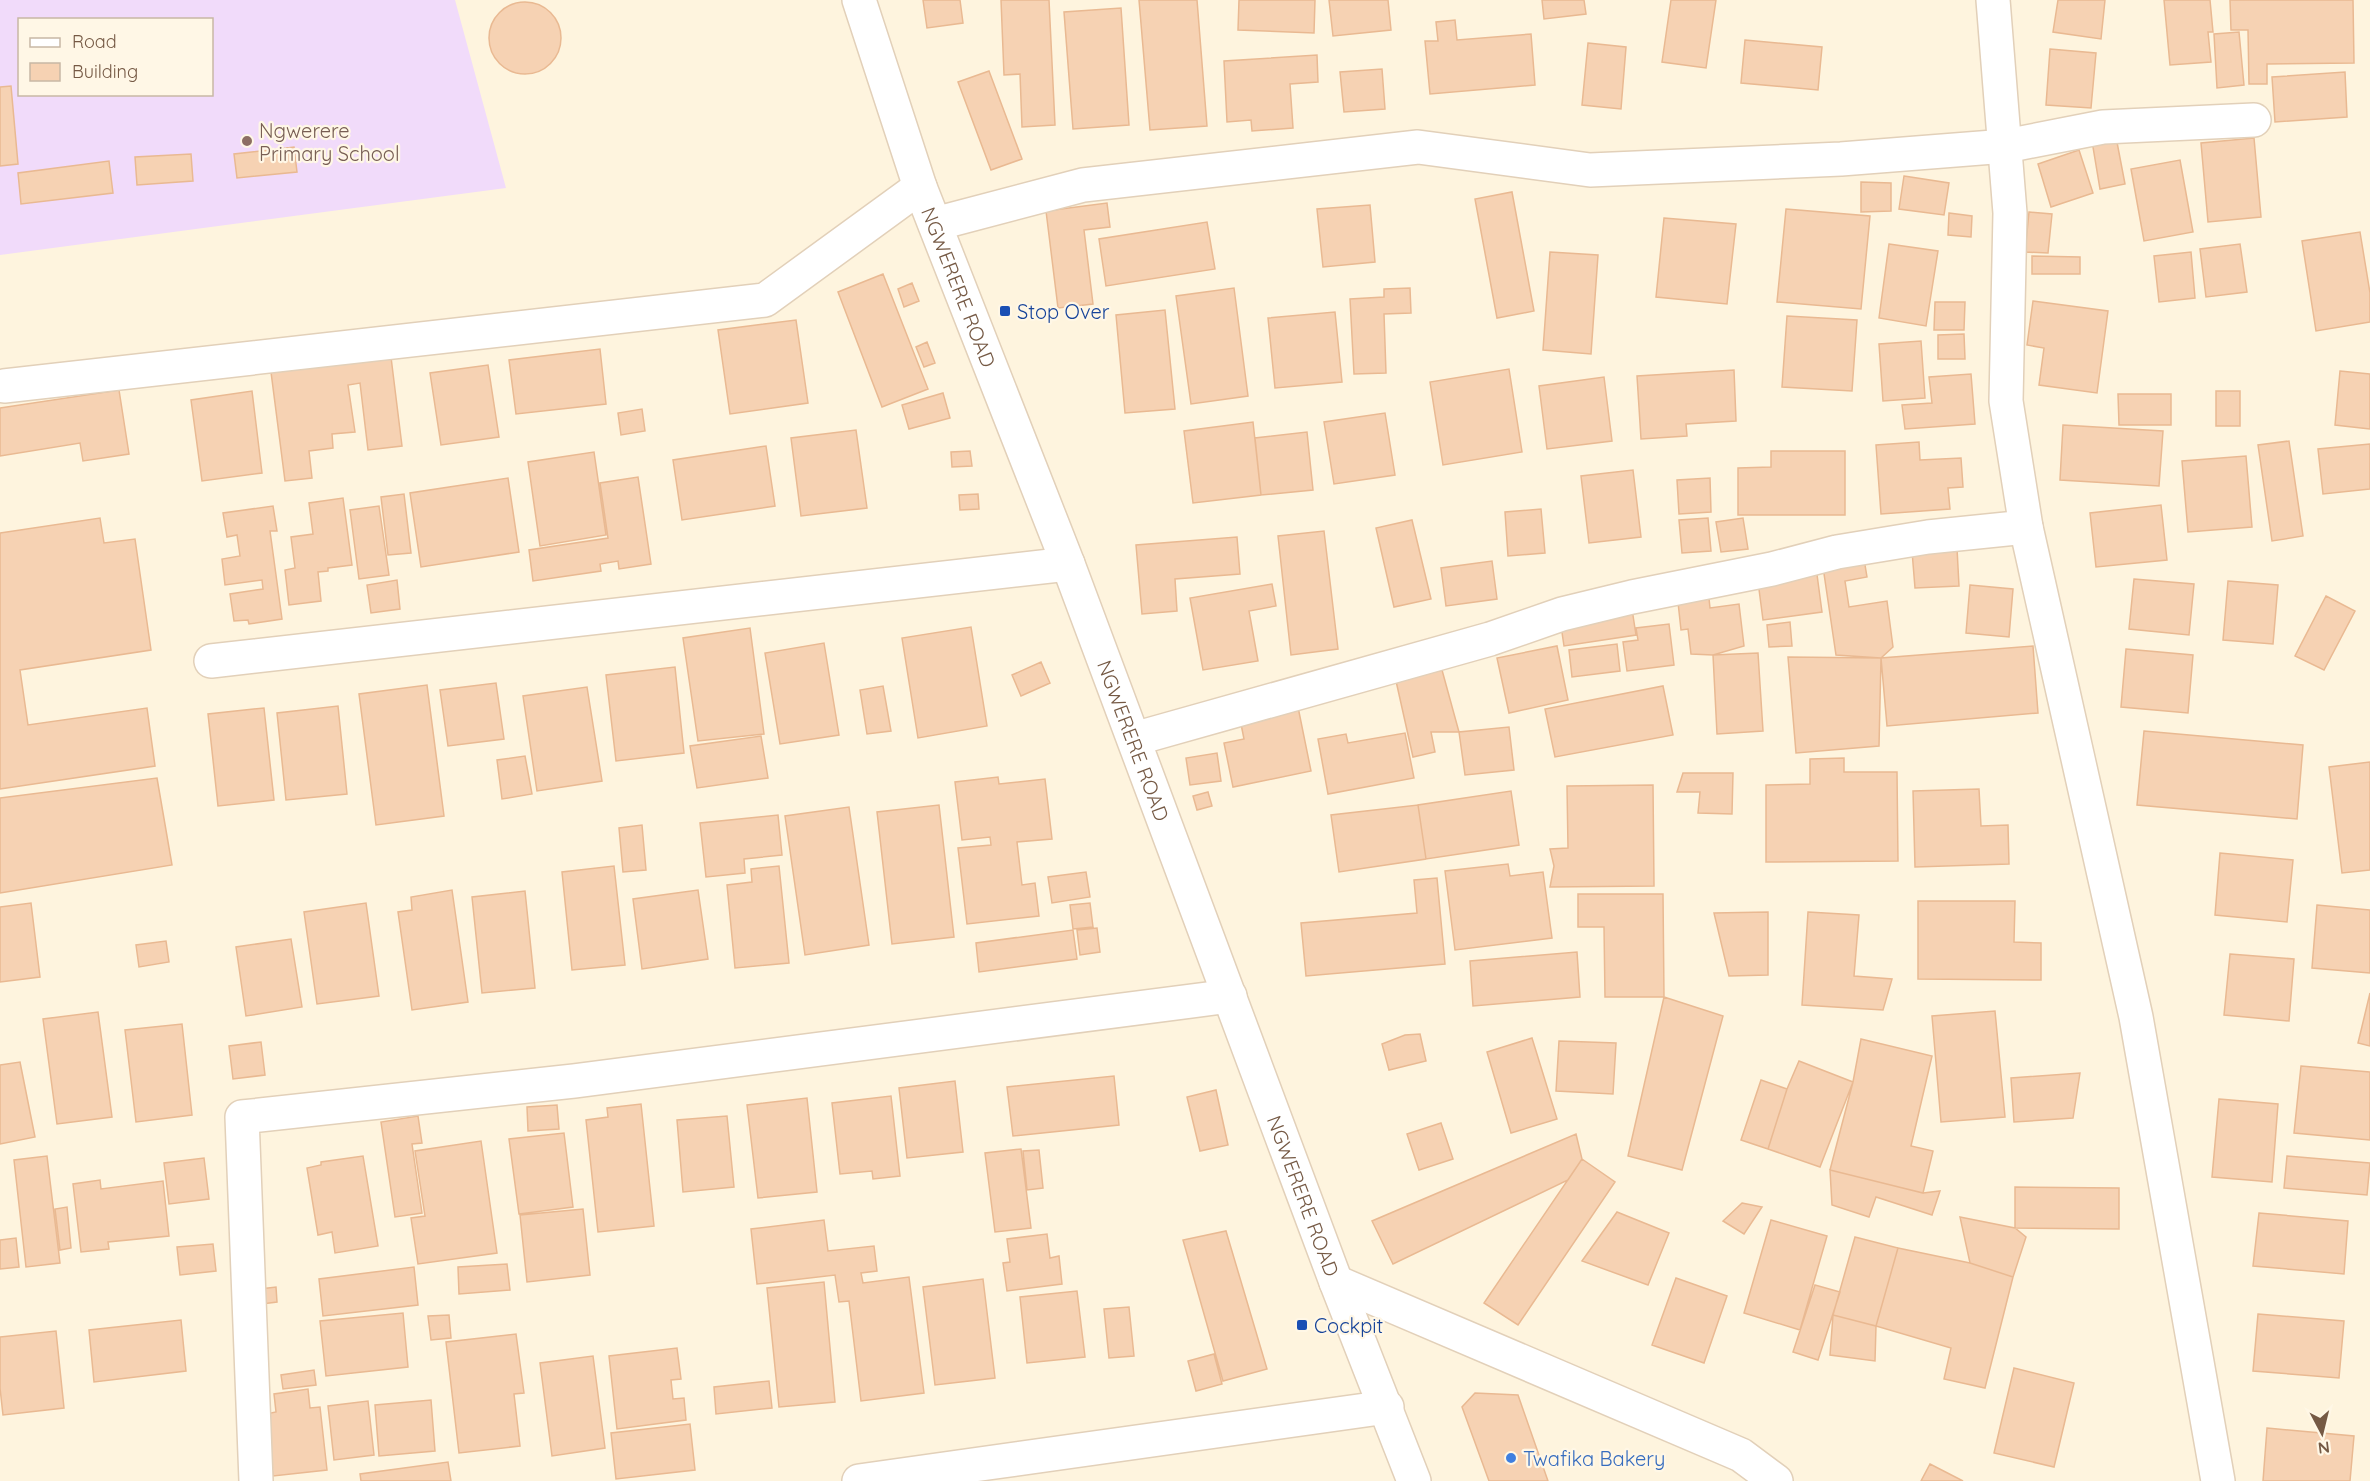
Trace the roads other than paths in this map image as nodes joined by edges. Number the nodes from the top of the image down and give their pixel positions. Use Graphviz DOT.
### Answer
graph roads {
  1 [pos="859,0"];
  2 [pos="1993,0"];
  3 [pos="2254,120"];
  4 [pos="2006,146"];
  5 [pos="920,187"];
  6 [pos="935,224"];
  7 [pos="4,386"];
  8 [pos="2026,527"];
  9 [pos="1068,564"];
  10 [pos="211,661"];
  11 [pos="1134,739"];
  12 [pos="1230,996"];
  13 [pos="1336,1282"];
  14 [pos="1387,1407"];
  15 [pos="256,1481"];
  16 [pos="859,1481"];
  17 [pos="1414,1481"];
  18 [pos="1776,1481"];
  19 [pos="2218,1481"];
  1 -- 5 [label="street, NGWERERE ROAD"];
  2 -- 4 [label="street"];
  3 -- 4 [label="street"];
  4 -- 6 [label="street"];
  4 -- 8 [label="street"];
  5 -- 6 [label="street, NGWERERE ROAD"];
  5 -- 7 [label="street"];
  6 -- 9 [label="street, NGWERERE ROAD"];
  8 -- 11 [label="street"];
  8 -- 19 [label="street"];
  9 -- 10 [label="street"];
  9 -- 11 [label="street, NGWERERE ROAD"];
  11 -- 12 [label="street, NGWERERE ROAD"];
  12 -- 13 [label="street, NGWERERE ROAD"];
  12 -- 15 [label="street"];
  13 -- 14 [label="street, NGWERERE ROAD"];
  13 -- 18 [label="street"];
  14 -- 16 [label="street"];
  14 -- 17 [label="street, NGWERERE ROAD"];
}
